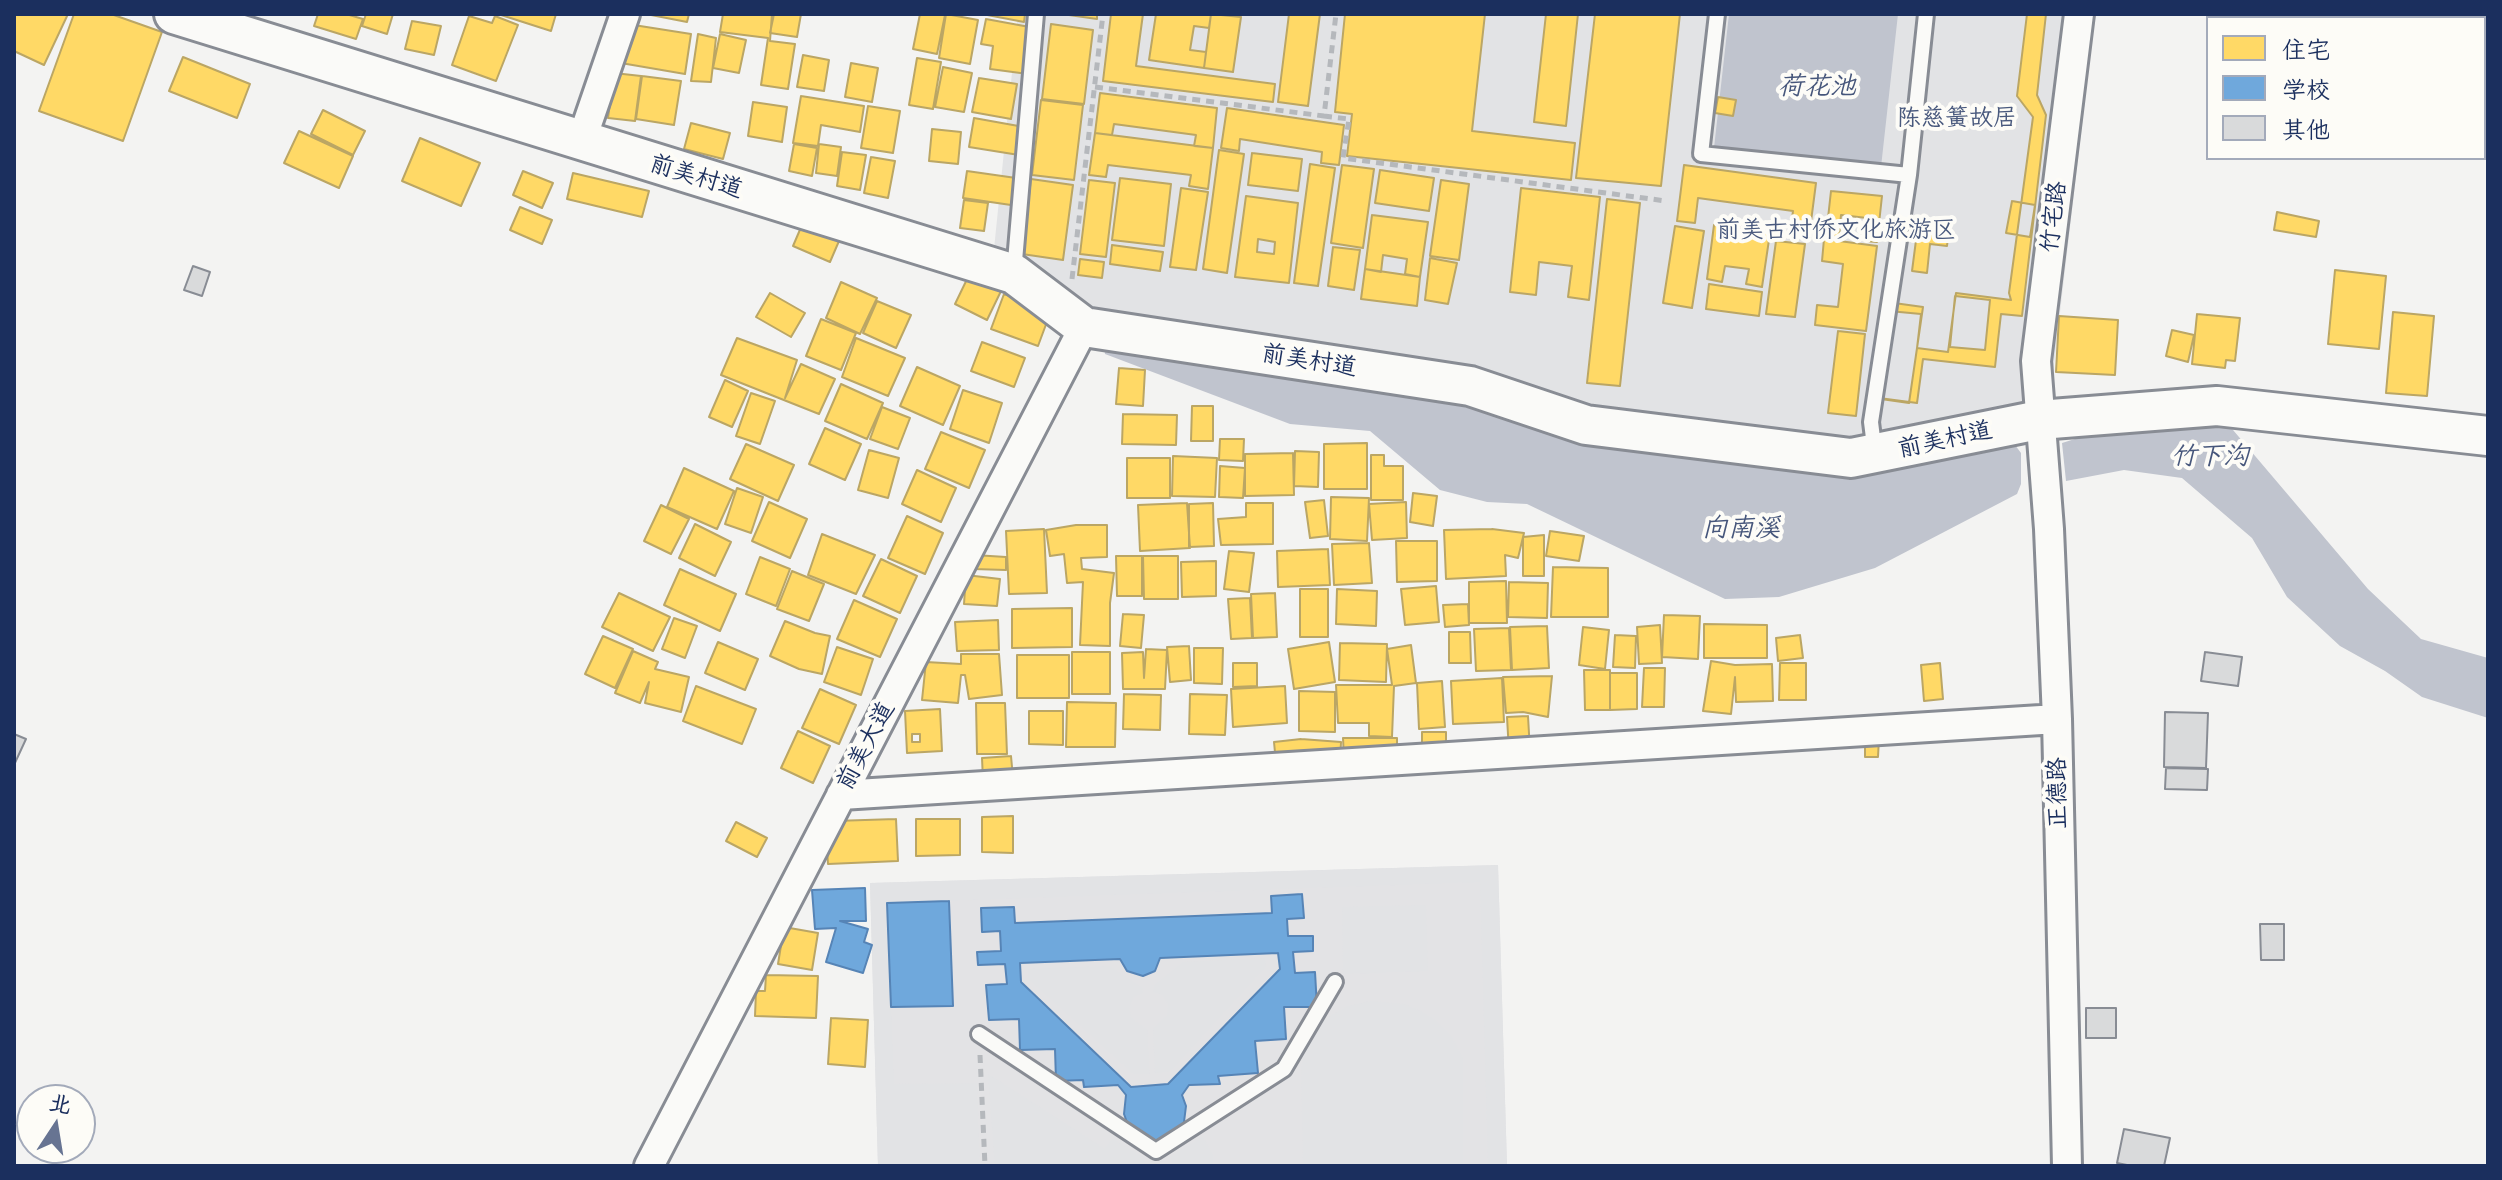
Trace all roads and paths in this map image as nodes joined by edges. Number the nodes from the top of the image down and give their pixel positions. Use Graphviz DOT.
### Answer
graph roads {
  1 [pos="174,14"];
  2 [pos="625,14"];
  3 [pos="1036,14"];
  4 [pos="1103,14"];
  5 [pos="1336,14"];
  6 [pos="1717,14"];
  7 [pos="1926,14"];
  8 [pos="2079,14"];
  9 [pos="1095,87"];
  10 [pos="1324,116"];
  11 [pos="581,142"];
  12 [pos="1909,175"];
  13 [pos="1666,201"];
  14 [pos="1014,274"];
  15 [pos="1076,321"];
  16 [pos="2039,420"];
  17 [pos="2488,436"];
  18 [pos="1875,454"];
  19 [pos="2057,719"];
  20 [pos="841,795"];
  21 [pos="1335,982"];
  22 [pos="979,1034"];
  23 [pos="1157,1158"];
  24 [pos="649,1166"];
  25 [pos="985,1166"];
  26 [pos="2067,1166"];
  1 -- 11 [label="street, 前美村道"];
  2 -- 11 [label="street"];
  3 -- 14 [label="lane"];
  4 -- 9 [label="path"];
  5 -- 10 [label="path"];
  6 -- 12 [label="lane"];
  7 -- 12 [label="lane"];
  8 -- 16 [label="street, 竹宅路"];
  9 -- 10 [label="path"];
  9 -- 15 [label="path"];
  10 -- 13 [label="path"];
  11 -- 14 [label="street, 前美村道"];
  12 -- 18 [label="lane"];
  14 -- 15 [label="street, 前美村道"];
  15 -- 18 [label="street, 前美村道"];
  15 -- 20 [label="street, 前美大道"];
  16 -- 17 [label="street, 前美村道"];
  16 -- 18 [label="street, 前美村道"];
  16 -- 19 [label="street, 正德路"];
  19 -- 20 [label="street"];
  19 -- 26 [label="street, 正德路"];
  20 -- 24 [label="street, 前美大道"];
  21 -- 23 [label="lane"];
  22 -- 23 [label="lane"];
  22 -- 25 [label="path"];
}
